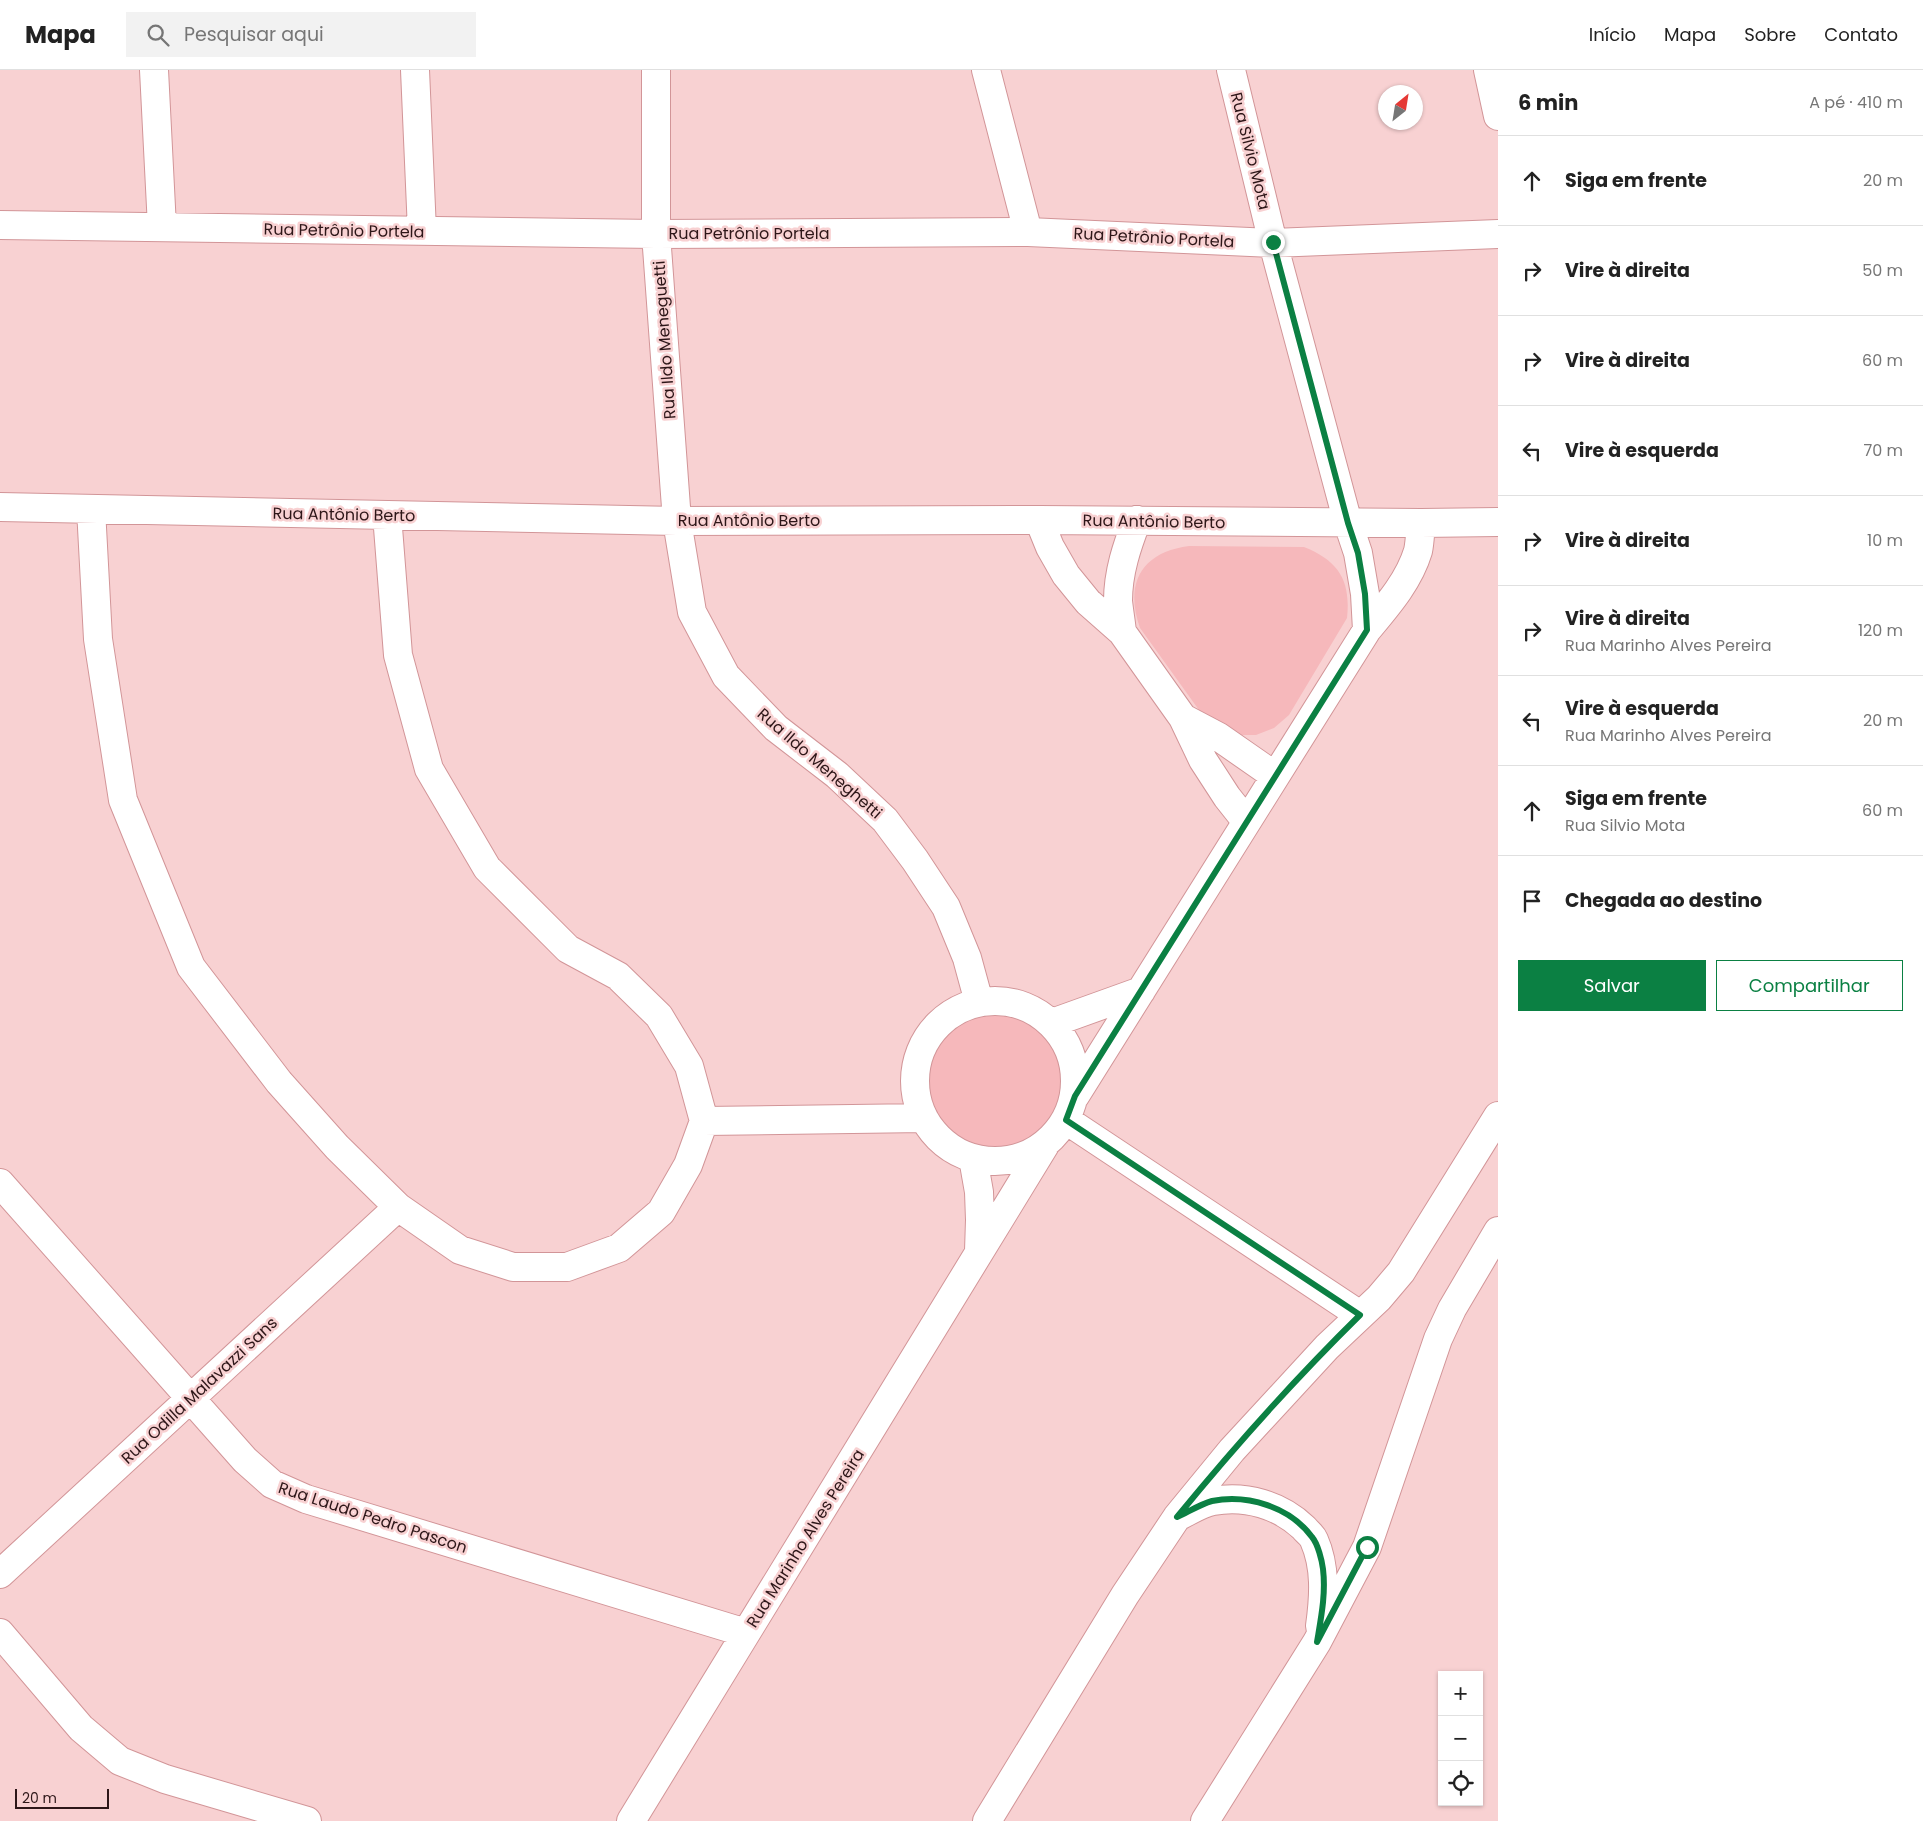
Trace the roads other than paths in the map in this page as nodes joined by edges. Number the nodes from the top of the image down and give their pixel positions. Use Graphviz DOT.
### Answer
graph roads {
  1 [pos="154,70"];
  2 [pos="415,70"];
  3 [pos="656,70"];
  4 [pos="986,70"];
  5 [pos="1231,70"];
  6 [pos="1488,70"];
  7 [pos="1498,116"];
  8 [pos="0,225"];
  9 [pos="162,227"];
  10 [pos="422,231"];
  11 [pos="1028,232"];
  12 [pos="656,234"];
  13 [pos="1498,234"];
  14 [pos="1273,242"];
  15 [pos="0,508"];
  16 [pos="90,509"];
  17 [pos="388,515"];
  18 [pos="1040,520"];
  19 [pos="1137,520"];
  20 [pos="677,521"];
  21 [pos="1498,522"];
  22 [pos="1348,523"];
  23 [pos="1421,523"];
  24 [pos="1367,630"];
  25 [pos="1122,632"];
  26 [pos="1183,718"];
  27 [pos="1275,776"];
  28 [pos="1246,821"];
  29 [pos="1141,990"];
  30 [pos="979,1002"];
  31 [pos="1052,1023"];
  32 [pos="1071,1108"];
  33 [pos="1498,1116"];
  34 [pos="924,1118"];
  35 [pos="704,1121"];
  36 [pos="1045,1145"];
  37 [pos="973,1158"];
  38 [pos="0,1183"];
  39 [pos="398,1207"];
  40 [pos="1498,1231"];
  41 [pos="978,1255"];
  42 [pos="1360,1315"];
  43 [pos="191,1397"];
  44 [pos="1177,1517"];
  45 [pos="0,1574"];
  46 [pos="0,1632"];
  47 [pos="746,1633"];
  48 [pos="1317,1642"];
  49 [pos="300,1820"];
  50 [pos="631,1821"];
  51 [pos="987,1821"];
  52 [pos="1205,1821"];
  1 -- 9 [label="street"];
  2 -- 10 [label="street"];
  3 -- 12 [label="street, Rua Ildo Meneguetti"];
  4 -- 11 [label="street"];
  5 -- 14 [label="street, Rua Silvio Mota"];
  6 -- 7 [label="street"];
  8 -- 9 [label="street, Rua Petrônio Portela"];
  9 -- 10 [label="street, Rua Petrônio Portela"];
  10 -- 12 [label="street, Rua Petrônio Portela"];
  11 -- 12 [label="street, Rua Petrônio Portela"];
  11 -- 14 [label="street, Rua Petrônio Portela"];
  12 -- 20 [label="street, Rua Ildo Meneguetti"];
  13 -- 14 [label="street, Rua Petrônio Portela"];
  14 -- 22 [label="street, Rua Silvio Mota"];
  15 -- 16 [label="street, Rua Antônio Berto"];
  16 -- 17 [label="street, Rua Antônio Berto"];
  16 -- 39 [label="street"];
  17 -- 20 [label="street, Rua Antônio Berto"];
  17 -- 35 [label="street"];
  18 -- 19 [label="street, Rua Antônio Berto"];
  18 -- 20 [label="street, Rua Antônio Berto"];
  18 -- 25 [label="street"];
  19 -- 22 [label="street, Rua Antônio Berto"];
  19 -- 25 [label="street"];
  20 -- 30 [label="street, Rua Ildo Meneghetti"];
  21 -- 23 [label="street, Rua Antônio Berto"];
  22 -- 23 [label="street, Rua Antônio Berto"];
  22 -- 24 [label="street"];
  23 -- 24 [label="street"];
  24 -- 27 [label="street"];
  25 -- 26 [label="street"];
  26 -- 27 [label="street"];
  26 -- 28 [label="street"];
  27 -- 28 [label="street"];
  28 -- 29 [label="street"];
  29 -- 31 [label="street"];
  29 -- 32 [label="street"];
  30 -- 31 [label="street"];
  30 -- 34 [label="street"];
  31 -- 32 [label="street"];
  32 -- 36 [label="street"];
  32 -- 42 [label="street"];
  33 -- 42 [label="street"];
  34 -- 35 [label="street"];
  34 -- 37 [label="street"];
  35 -- 39 [label="street"];
  36 -- 37 [label="street"];
  36 -- 41 [label="street, Rua Marinho Alves Pereira"];
  37 -- 41 [label="street, Rua Marinho Alves Pereira"];
  38 -- 43 [label="street, Rua Laudo Pedro Pascon"];
  39 -- 43 [label="street, Rua Odilla Malavazzi Sans"];
  40 -- 48 [label="street"];
  41 -- 47 [label="street, Rua Marinho Alves Pereira"];
  42 -- 44 [label="street"];
  43 -- 45 [label="street, Rua Odilla Malavazzi Sans"];
  43 -- 47 [label="street, Rua Laudo Pedro Pascon"];
  44 -- 48 [label="street"];
  44 -- 51 [label="street"];
  46 -- 49 [label="street"];
  47 -- 50 [label="street, Rua Marinho Alves Pereira"];
  48 -- 52 [label="street"];
}
